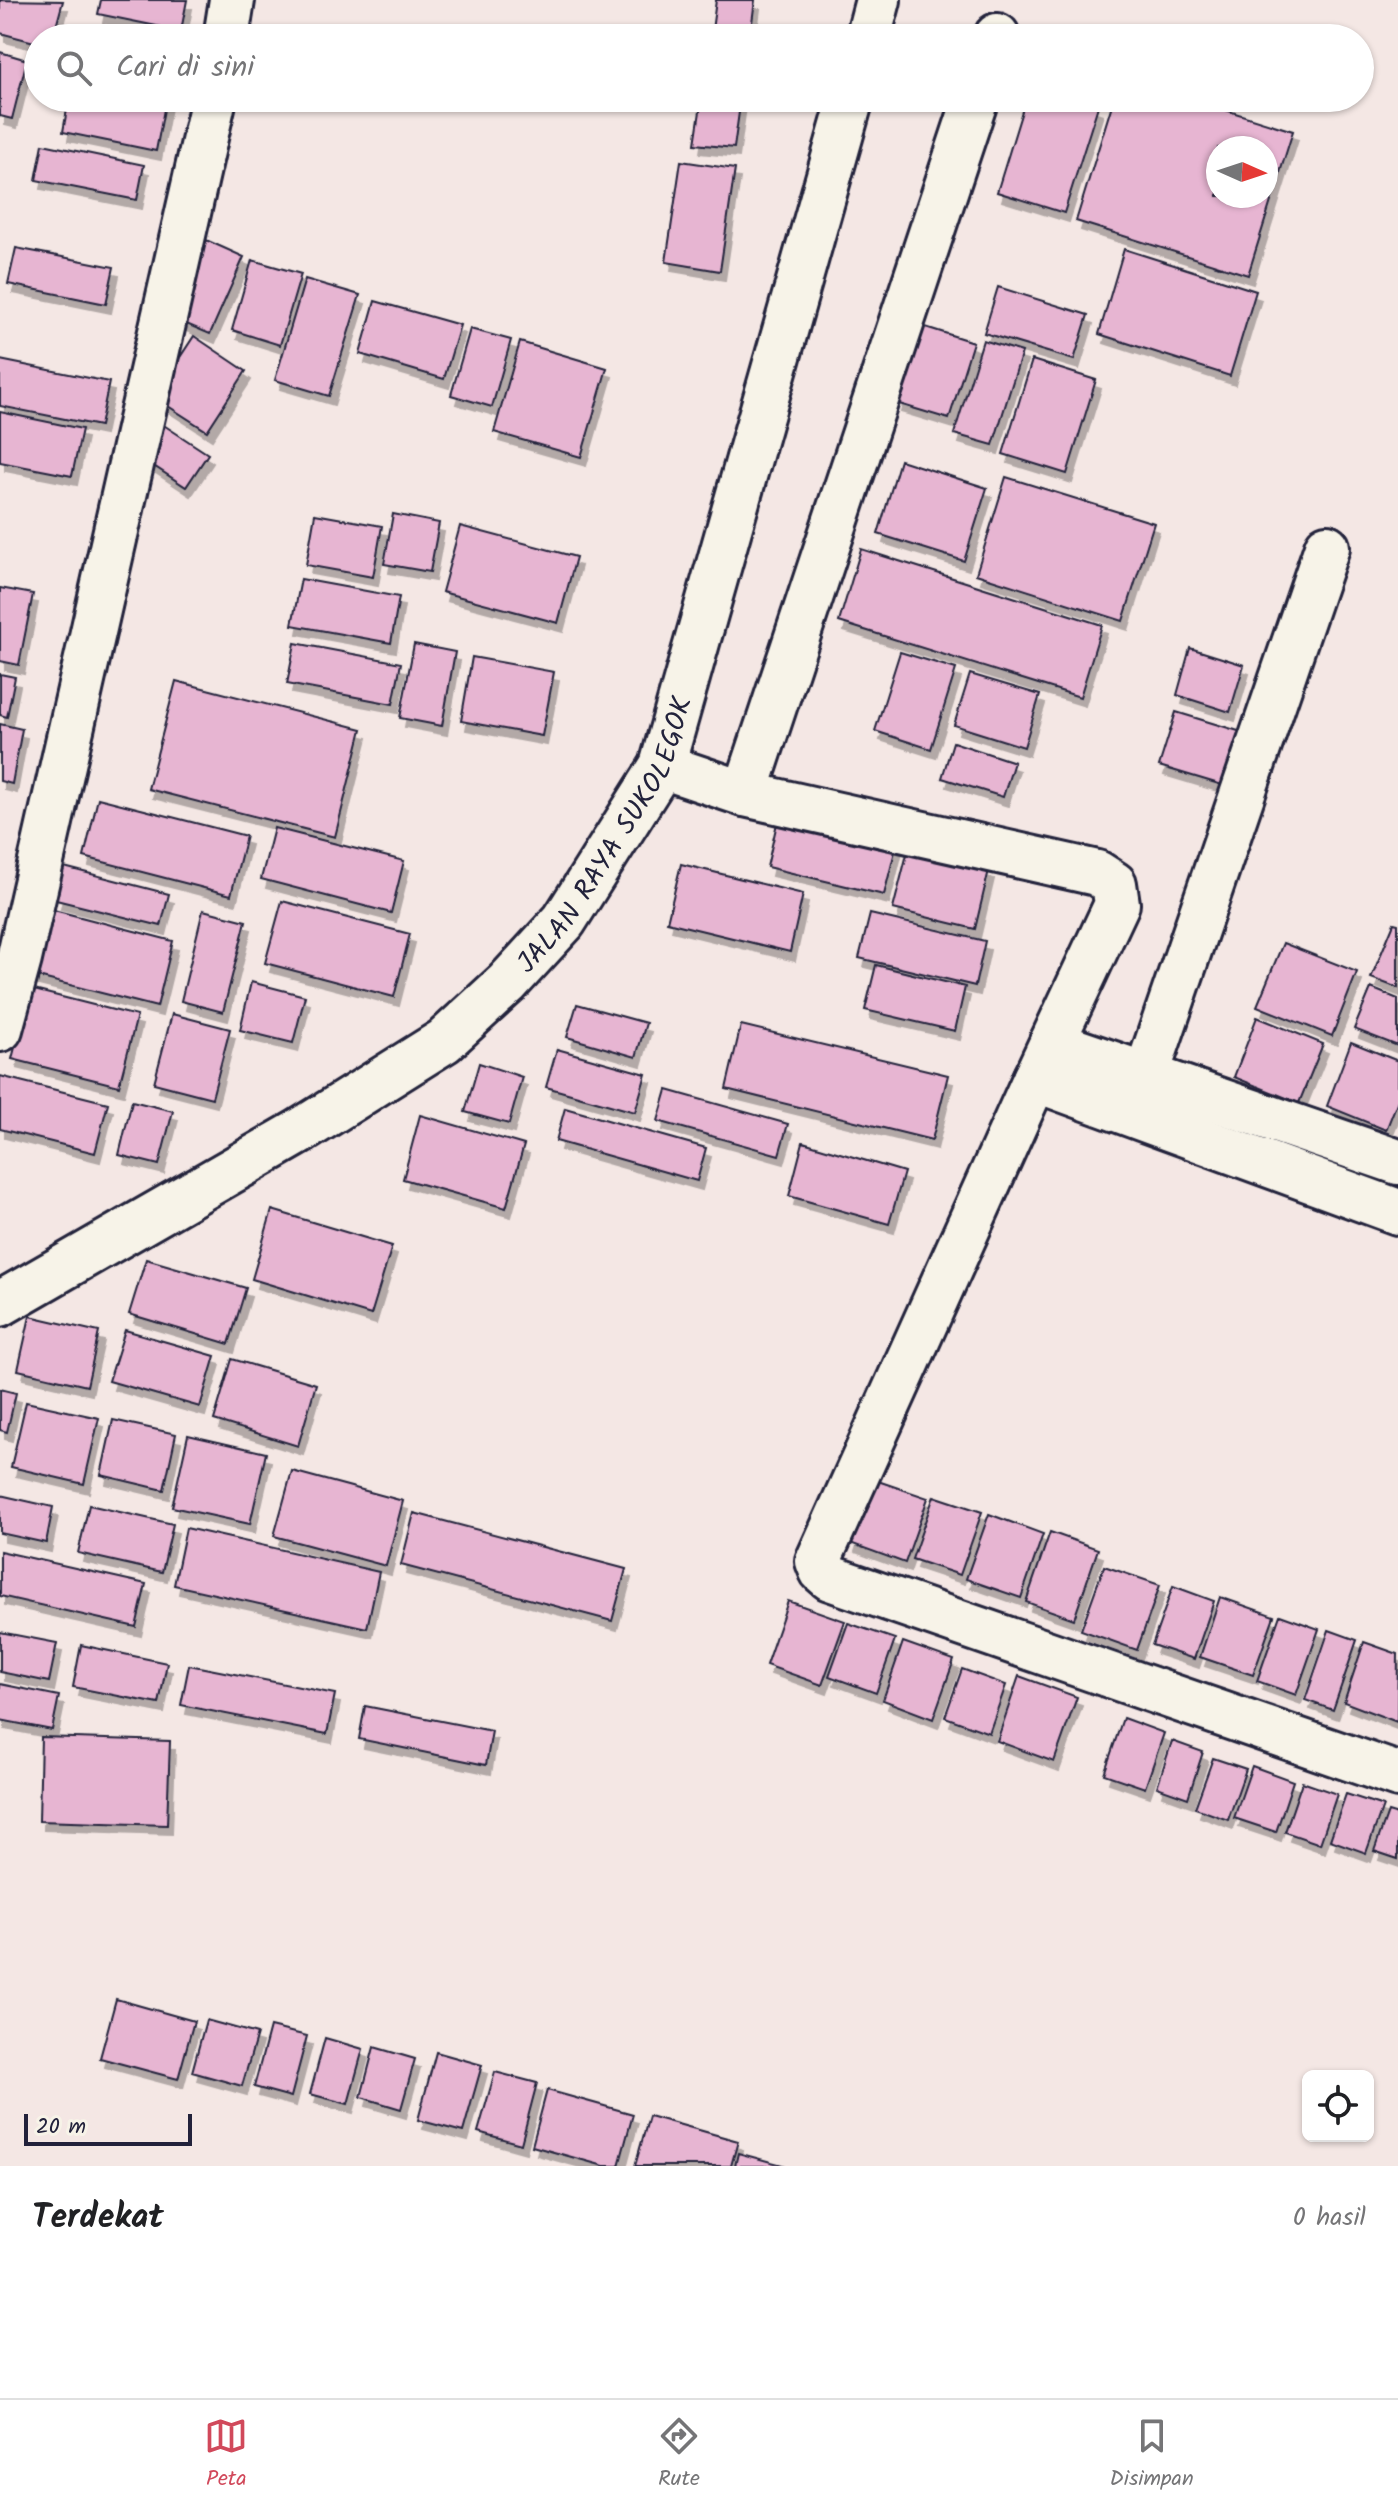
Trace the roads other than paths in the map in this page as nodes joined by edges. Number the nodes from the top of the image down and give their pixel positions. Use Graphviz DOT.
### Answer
graph roads {
  1 [pos="232,0"];
  2 [pos="878,0"];
  3 [pos="228,24"];
  4 [pos="872,24"];
  5 [pos="211,112"];
  6 [pos="847,112"];
  7 [pos="971,112"];
  8 [pos="1327,547"];
  9 [pos="662,766"];
  10 [pos="745,794"];
  11 [pos="0,1029"];
  12 [pos="1043,1061"];
  13 [pos="1140,1095"];
  14 [pos="1398,1162"];
  15 [pos="1398,1212"];
  16 [pos="0,1304"];
  17 [pos="1398,1775"];
  1 -- 3 [label="street"];
  2 -- 4 [label="street"];
  5 -- 11 [label="street"];
  6 -- 9 [label="street, JALAN RAYA SUKOLEGOK"];
  7 -- 10 [label="street"];
  8 -- 13 [label="street"];
  9 -- 10 [label="street"];
  9 -- 16 [label="street, JALAN RAYA SUKOLEGOK"];
  10 -- 12 [label="street"];
  12 -- 13 [label="street"];
  12 -- 17 [label="street"];
  13 -- 14 [label="street"];
  13 -- 15 [label="street"];
}
